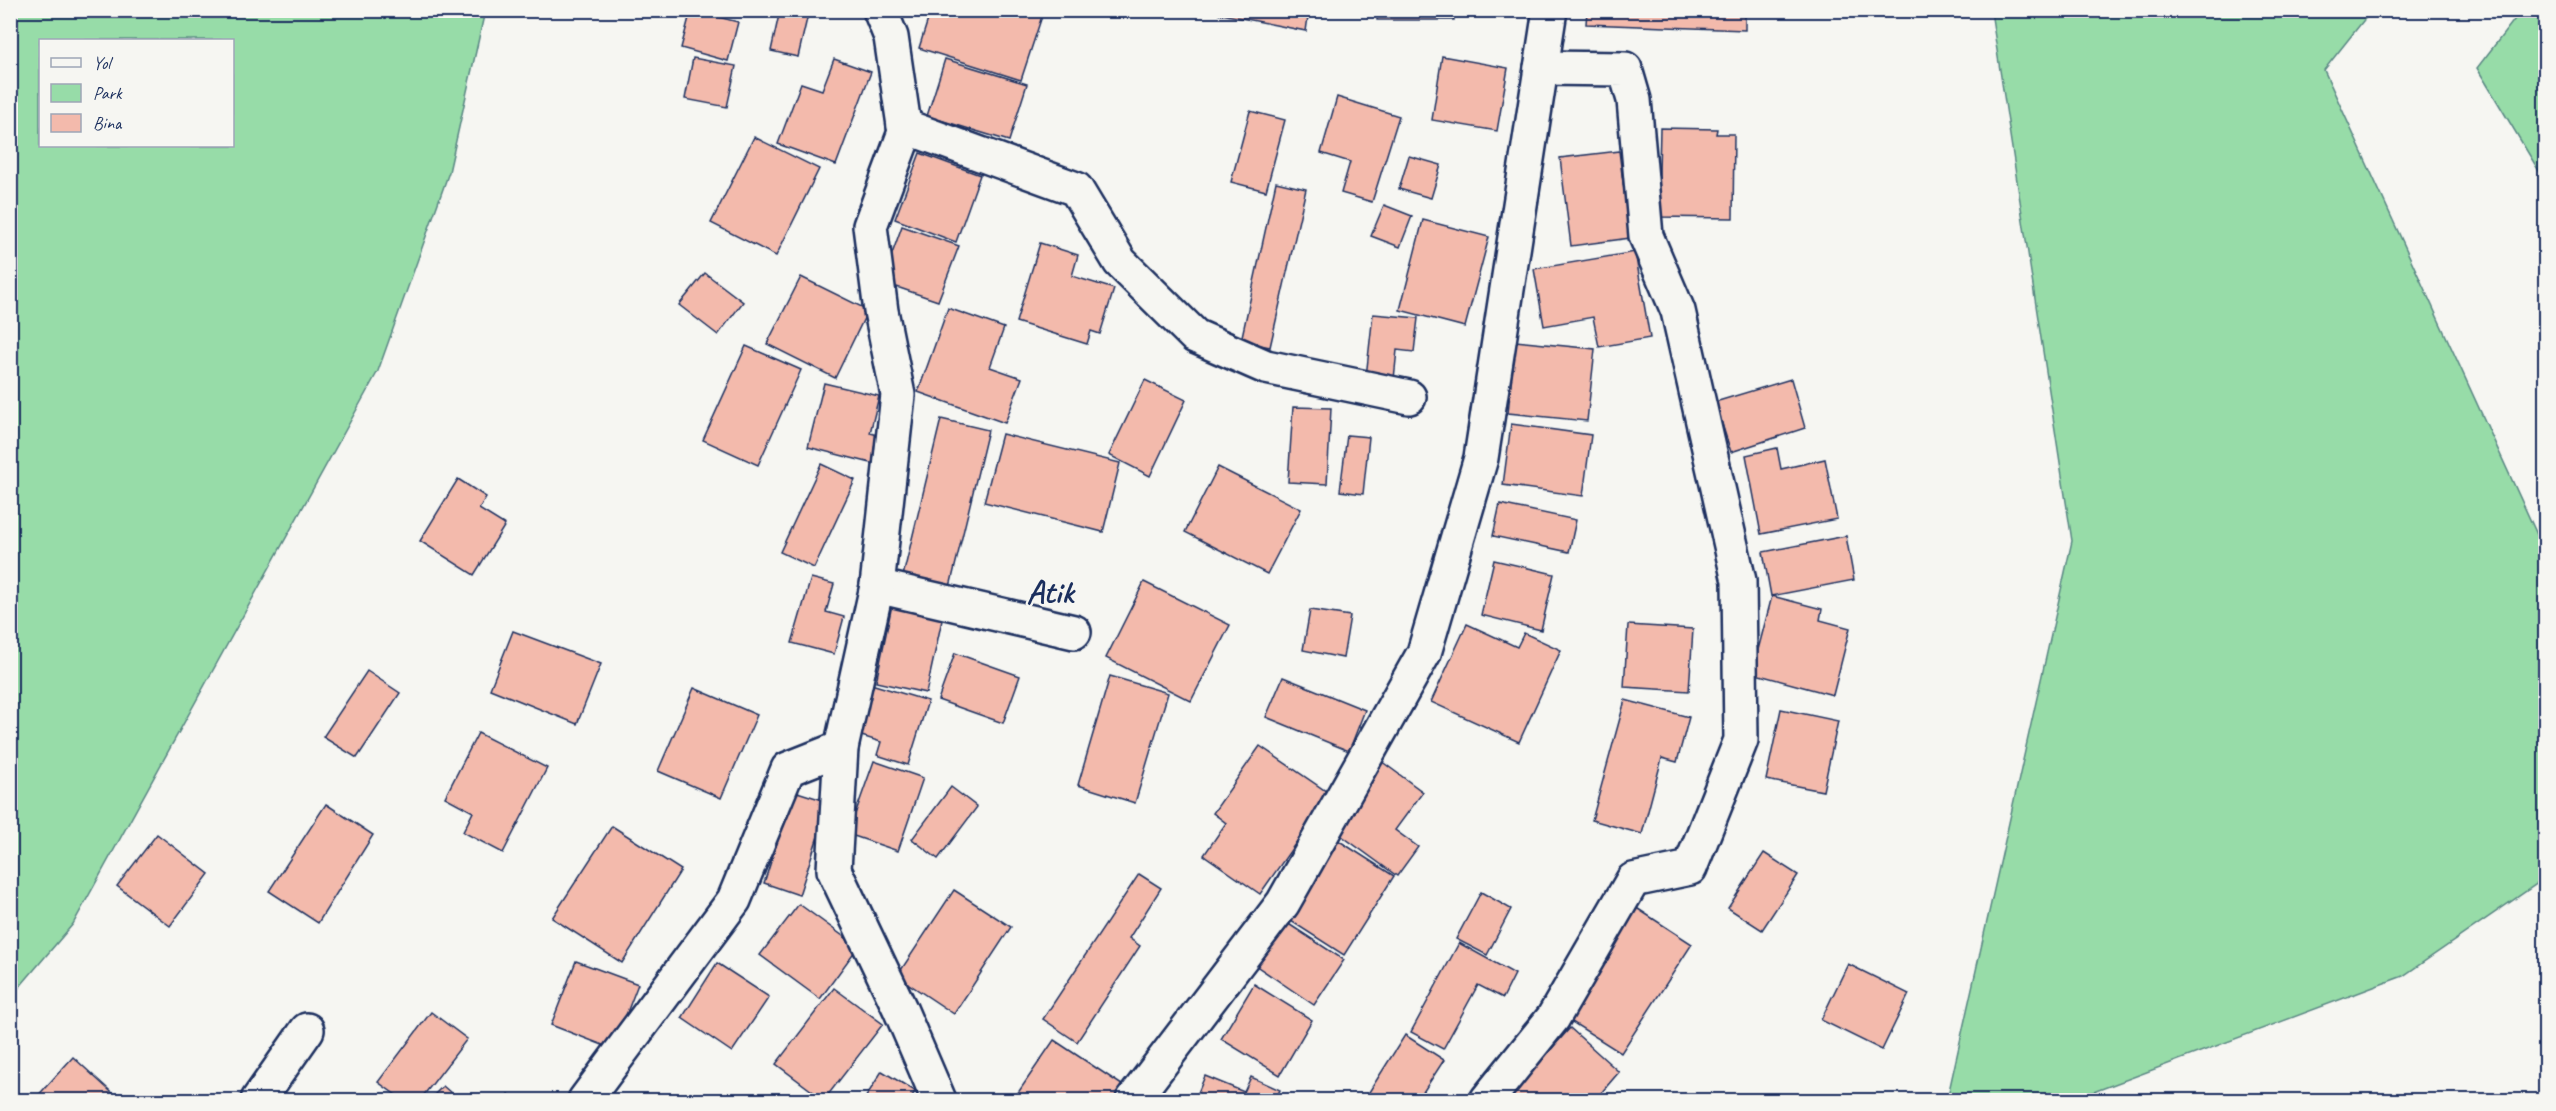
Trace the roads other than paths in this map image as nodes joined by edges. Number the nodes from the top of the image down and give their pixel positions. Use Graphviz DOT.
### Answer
graph roads {
  1 [pos="880,10"];
  2 [pos="1550,10"];
  3 [pos="1541,68"];
  4 [pos="904,126"];
  5 [pos="1409,397"];
  6 [pos="877,586"];
  7 [pos="1074,632"];
  8 [pos="841,748"];
  9 [pos="307,1030"];
  10 [pos="258,1101"];
  11 [pos="585,1101"];
  12 [pos="939,1101"];
  13 [pos="1133,1101"];
  14 [pos="1487,1101"];
  1 -- 4 [label="street"];
  2 -- 3 [label="street"];
  3 -- 13 [label="street"];
  3 -- 14 [label="street"];
  4 -- 5 [label="street"];
  4 -- 6 [label="street"];
  6 -- 7 [label="street"];
  6 -- 8 [label="street"];
  8 -- 11 [label="street"];
  8 -- 12 [label="street"];
  9 -- 10 [label="street"];
}
